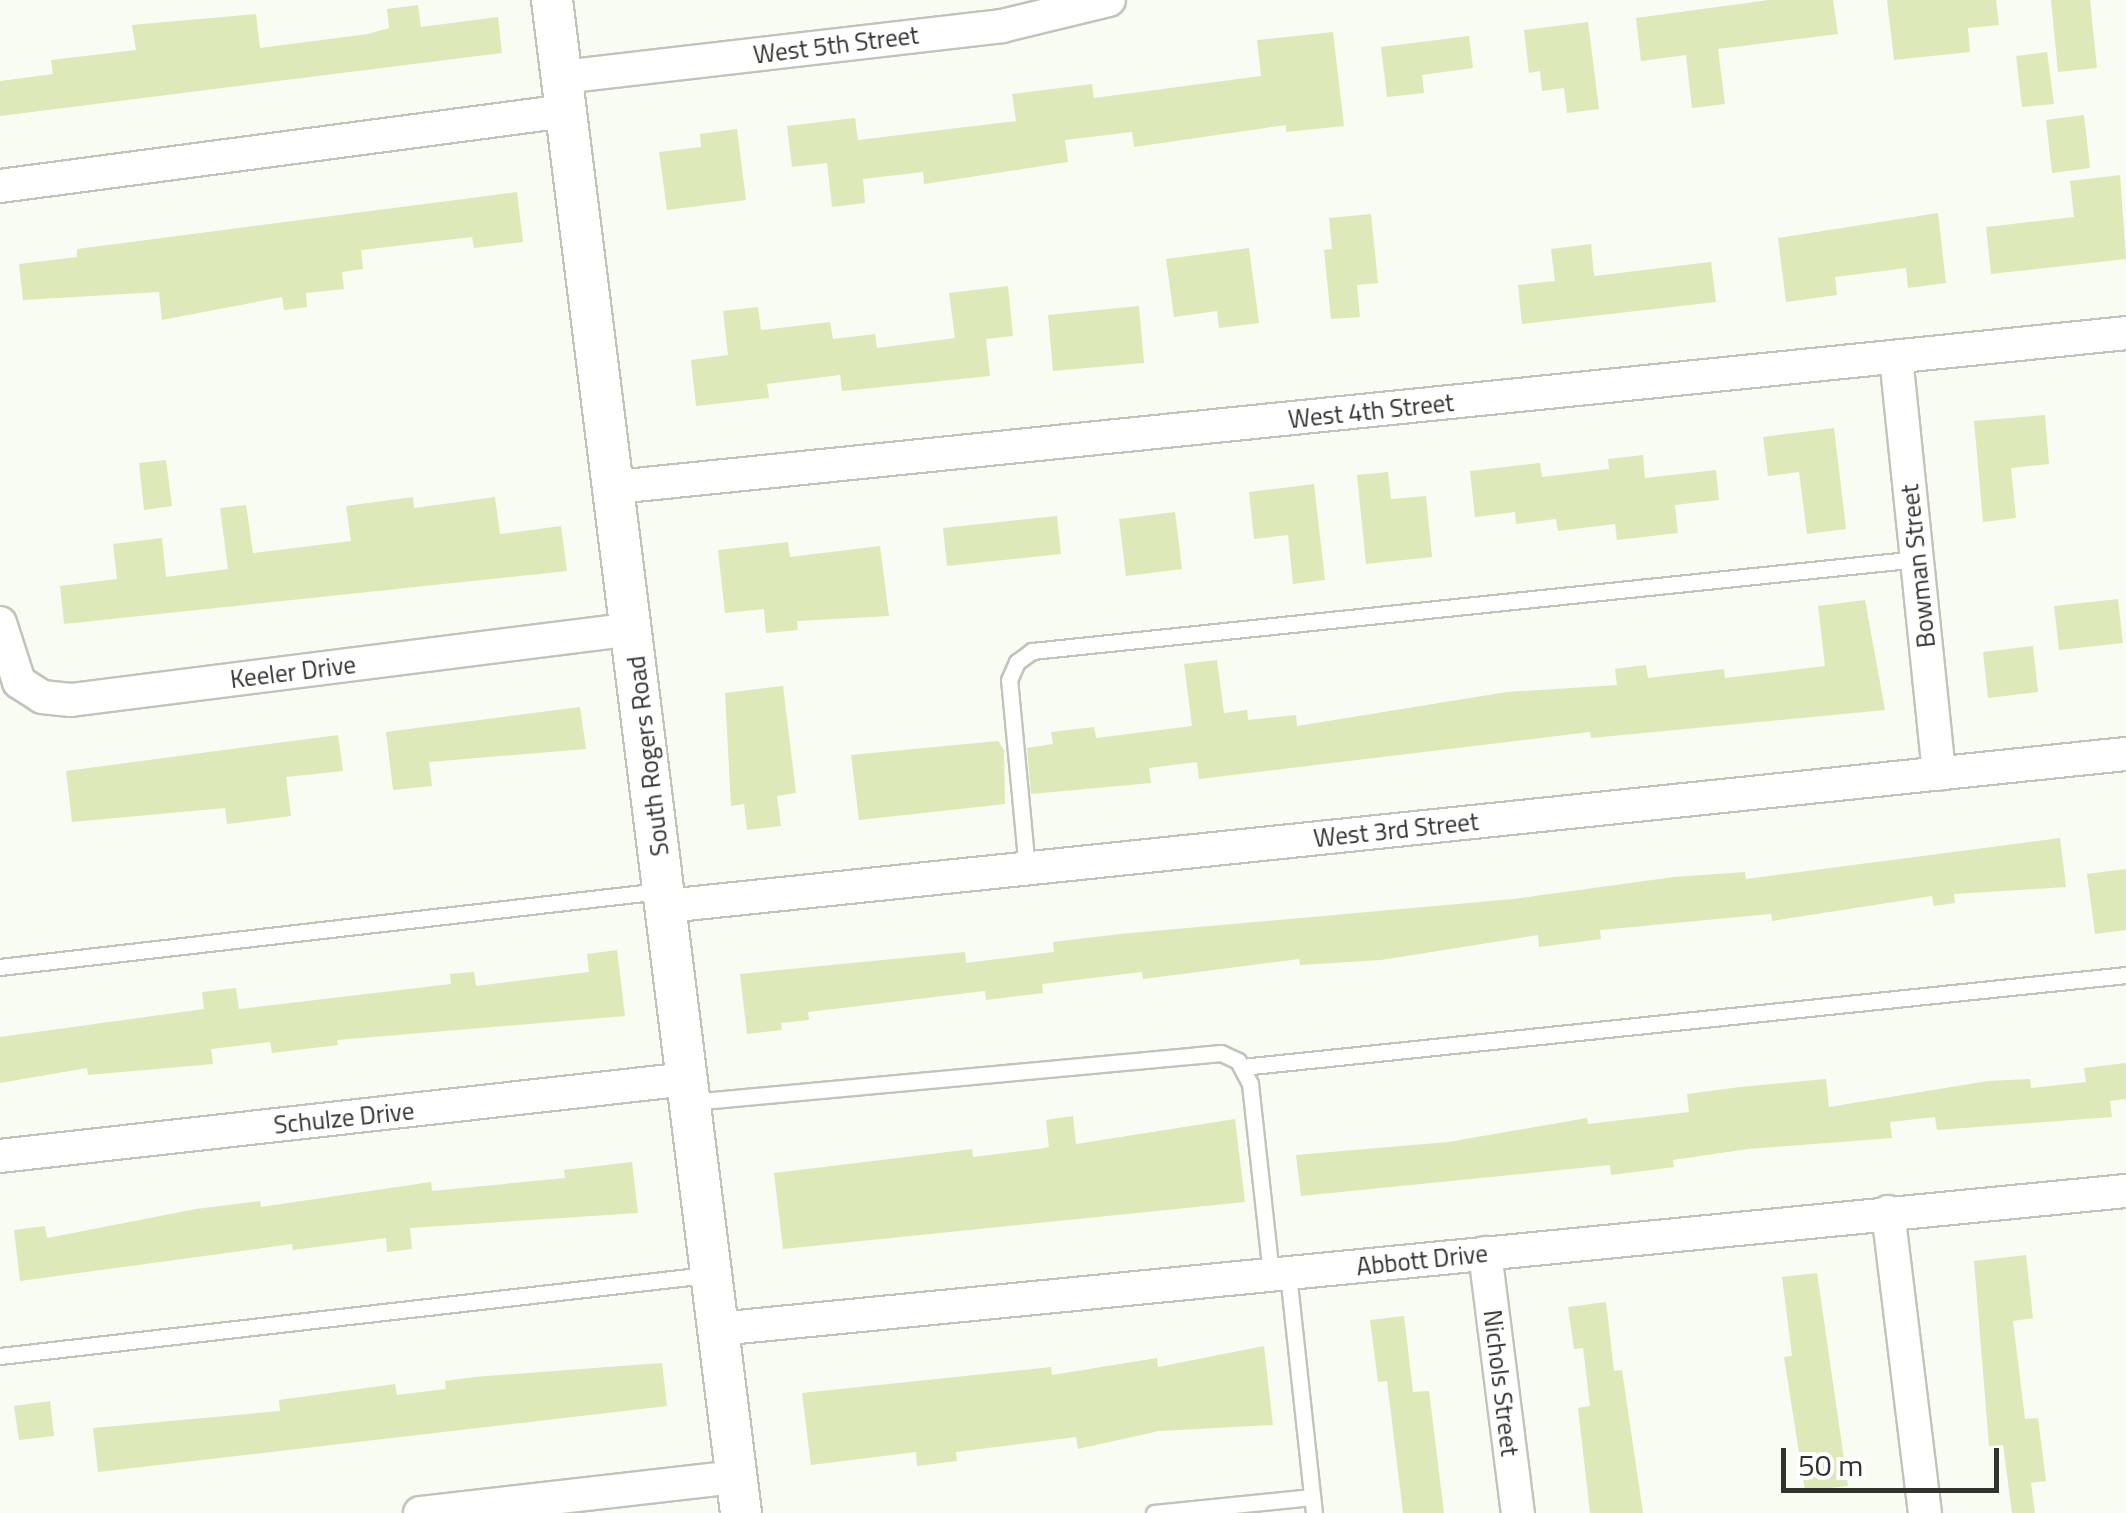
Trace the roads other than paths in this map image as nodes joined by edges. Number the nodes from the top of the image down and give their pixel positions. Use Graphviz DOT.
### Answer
graph roads {
  1 [pos="552,0"];
  2 [pos="1108,0"];
  3 [pos="564,94"];
  4 [pos="0,186"];
  5 [pos="2126,333"];
  6 [pos="1896,358"];
  7 [pos="616,487"];
  8 [pos="1917,559"];
  9 [pos="0,623"];
  10 [pos="633,629"];
  11 [pos="2126,754"];
  12 [pos="1939,774"];
  13 [pos="1026,869"];
  14 [pos="666,899"];
  15 [pos="0,967"];
  16 [pos="2126,975"];
  17 [pos="1242,1067"];
  18 [pos="689,1091"];
  19 [pos="0,1156"];
  20 [pos="2126,1191"];
  21 [pos="1888,1212"];
  22 [pos="1485,1253"];
  23 [pos="711,1274"];
  24 [pos="1280,1274"];
  25 [pos="718,1329"];
  26 [pos="0,1356"];
  27 [pos="739,1495"];
  28 [pos="1313,1505"];
  29 [pos="420,1513"];
  30 [pos="1154,1513"];
  31 [pos="1518,1513"];
  32 [pos="1925,1513"];
  1 -- 3 [label="street, South Rogers Road"];
  2 -- 3 [label="street, West 5th Street"];
  3 -- 4 [label="street"];
  3 -- 7 [label="street, South Rogers Road"];
  5 -- 6 [label="street, West 4th Street"];
  6 -- 7 [label="street, West 4th Street"];
  6 -- 8 [label="street, Bowman Street"];
  7 -- 10 [label="street, South Rogers Road"];
  8 -- 12 [label="street, Bowman Street"];
  8 -- 13 [label="lane"];
  9 -- 10 [label="street, Keeler Drive"];
  10 -- 14 [label="street, South Rogers Road"];
  11 -- 12 [label="street, West 3rd Street"];
  12 -- 13 [label="street, West 3rd Street"];
  13 -- 14 [label="street, West 3rd Street"];
  14 -- 15 [label="lane"];
  14 -- 18 [label="street, South Rogers Road"];
  16 -- 17 [label="lane"];
  17 -- 18 [label="lane"];
  17 -- 24 [label="lane"];
  18 -- 19 [label="street, Schulze Drive"];
  18 -- 23 [label="street, South Rogers Road"];
  20 -- 21 [label="street, Abbott Drive"];
  21 -- 22 [label="street, Abbott Drive"];
  21 -- 32 [label="street"];
  22 -- 24 [label="street, Abbott Drive"];
  22 -- 31 [label="street, Nichols Street"];
  23 -- 25 [label="street, South Rogers Road"];
  23 -- 26 [label="lane"];
  24 -- 25 [label="street, Abbott Drive"];
  24 -- 28 [label="lane"];
  25 -- 27 [label="street, South Rogers Road"];
  27 -- 29 [label="street"];
  28 -- 30 [label="lane"];
}
